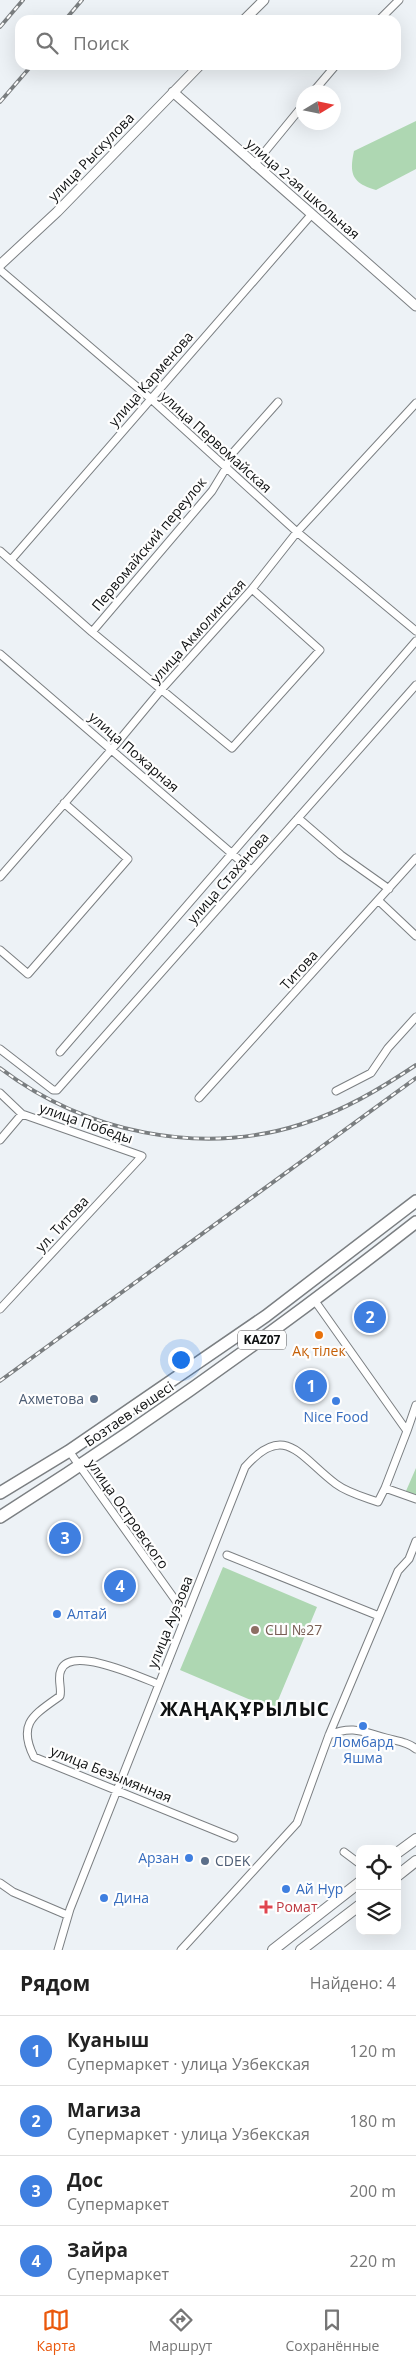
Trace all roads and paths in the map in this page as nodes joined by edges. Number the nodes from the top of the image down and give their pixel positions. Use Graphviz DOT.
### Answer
graph roads {
  1 [pos="264,0"];
  2 [pos="399,0"];
  3 [pos="249,15"];
  4 [pos="384,15"];
  5 [pos="195,70"];
  6 [pos="332,70"];
  7 [pos="319,85"];
  8 [pos="173,92"];
  9 [pos="296,114"];
  10 [pos="254,165"];
  11 [pos="311,215"];
  12 [pos="0,265"];
  13 [pos="0,270"];
  14 [pos="416,306"];
  15 [pos="151,399"];
  16 [pos="278,402"];
  17 [pos="416,403"];
  18 [pos="226,468"];
  19 [pos="297,532"];
  20 [pos="0,551"];
  21 [pos="11,560"];
  22 [pos="252,589"];
  23 [pos="416,631"];
  24 [pos="92,632"];
  25 [pos="416,641"];
  26 [pos="0,654"];
  27 [pos="416,685"];
  28 [pos="161,690"];
  29 [pos="112,749"];
  30 [pos="64,803"];
  31 [pos="298,818"];
  32 [pos="232,852"];
  33 [pos="416,858"];
  34 [pos="251,870"];
  35 [pos="0,876"];
  36 [pos="389,889"];
  37 [pos="379,901"];
  38 [pos="416,936"];
  39 [pos="0,950"];
  40 [pos="416,1017"];
  41 [pos="0,1049"];
  42 [pos="60,1052"];
  43 [pos="60,1087"];
  44 [pos="336,1091"];
  45 [pos="0,1093"];
  46 [pos="199,1098"];
  47 [pos="22,1114"];
  48 [pos="0,1140"];
  49 [pos="142,1156"];
  50 [pos="416,1201"];
  51 [pos="416,1222"];
  52 [pos="315,1301"];
  53 [pos="0,1309"];
  54 [pos="416,1405"];
  55 [pos="406,1430"];
  56 [pos="68,1451"];
  57 [pos="79,1466"];
  58 [pos="384,1488"];
  59 [pos="0,1493"];
  60 [pos="416,1499"];
  61 [pos="0,1517"];
  62 [pos="416,1541"];
  63 [pos="227,1554"];
  64 [pos="186,1615"];
  65 [pos="379,1616"];
  66 [pos="158,1684"];
  67 [pos="329,1735"];
  68 [pos="416,1749"];
  69 [pos="116,1790"];
  70 [pos="234,1838"];
  71 [pos="416,1839"];
  72 [pos="401,1851"];
  73 [pos="344,1852"];
  74 [pos="356,1861"];
  75 [pos="415,1865"];
  76 [pos="401,1874"];
  77 [pos="0,1883"];
  78 [pos="356,1885"];
  79 [pos="356,1908"];
  80 [pos="67,1915"];
  81 [pos="58,1950"];
  82 [pos="181,1950"];
  83 [pos="273,1950"];
  84 [pos="301,1950"];
  1 -- 3 [label="street"];
  2 -- 4 [label="street"];
  5 -- 8 [label="street, улица Рыскулова"];
  6 -- 7 [label="street"];
  8 -- 10 [label="street, улица 2-ая школьная"];
  8 -- 12 [label="street, улица Рыскулова"];
  9 -- 10 [label="street"];
  10 -- 11 [label="street, улица 2-ая школьная"];
  11 -- 14 [label="street, улица 2-ая школьная"];
  11 -- 15 [label="street, улица Карменова"];
  13 -- 15 [label="street, улица Первомайская"];
  15 -- 18 [label="street, улица Первомайская"];
  15 -- 21 [label="street, улица Карменова"];
  16 -- 18 [label="street, Первомайский переулок"];
  17 -- 19 [label="street, улица Акмолинская"];
  18 -- 19 [label="street, улица Первомайская"];
  18 -- 24 [label="street, Первомайский переулок"];
  19 -- 22 [label="street, улица Акмолинская"];
  19 -- 23 [label="street, улица Первомайская"];
  20 -- 21 [label="street"];
  21 -- 24 [label="street"];
  22 -- 28 [label="street, улица Акмолинская"];
  22 -- 28 [label="street"];
  24 -- 28 [label="street"];
  25 -- 32 [label="street"];
  26 -- 29 [label="street, улица Пожарная"];
  27 -- 31 [label="street, улица Стаханова"];
  28 -- 29 [label="street, улица Акмолинская"];
  29 -- 30 [label="street, улица Акмолинская"];
  29 -- 32 [label="street, улица Пожарная"];
  30 -- 35 [label="street, улица Акмолинская"];
  30 -- 39 [label="street"];
  31 -- 34 [label="street, улица Стаханова"];
  31 -- 36 [label="street"];
  32 -- 34 [label="street, улица Пожарная"];
  32 -- 42 [label="street"];
  33 -- 36 [label="street, Титова"];
  34 -- 43 [label="street, улица Стаханова"];
  36 -- 37 [label="street, Титова"];
  37 -- 38 [label="street"];
  37 -- 46 [label="street, Титова"];
  40 -- 44 [label="street"];
  41 -- 43 [label="street, улица Победы"];
  45 -- 47 [label="street, улица Победы"];
  47 -- 48 [label="street"];
  47 -- 49 [label="street, улица Победы"];
  49 -- 53 [label="street, ул. Титова"];
  50 -- 56 [label="highway, Бозтаев көшесі / KAZ07"];
  51 -- 52 [label="highway, Бозтаев көшесі / KAZ07"];
  52 -- 55 [label="street"];
  52 -- 57 [label="highway, Бозтаев көшесі / KAZ07"];
  54 -- 55 [label="street"];
  55 -- 58 [label="street"];
  56 -- 57 [label="street, улица Островского"];
  56 -- 59 [label="highway, Бозтаев көшесі / KAZ07"];
  57 -- 61 [label="highway, Бозтаев көшесі / KAZ07"];
  57 -- 64 [label="street, улица Островского"];
  58 -- 60 [label="street"];
  58 -- 64 [label="street, улица Ауэзова"];
  62 -- 65 [label="street"];
  63 -- 65 [label="street"];
  64 -- 66 [label="street, улица Ауэзова"];
  65 -- 67 [label="street"];
  66 -- 69 [label="street, улица Ауэзова"];
  66 -- 69 [label="street, улица Безымянная"];
  67 -- 68 [label="street"];
  67 -- 82 [label="street"];
  69 -- 70 [label="street, улица Безымянная"];
  69 -- 80 [label="street, улица Ауэзова"];
  71 -- 72 [label="main road"];
  73 -- 74 [label="street"];
  75 -- 76 [label="main road"];
  77 -- 80 [label="street"];
  78 -- 83 [label="main road"];
  79 -- 84 [label="main road"];
  80 -- 81 [label="street, улица Ауэзова"];
}
